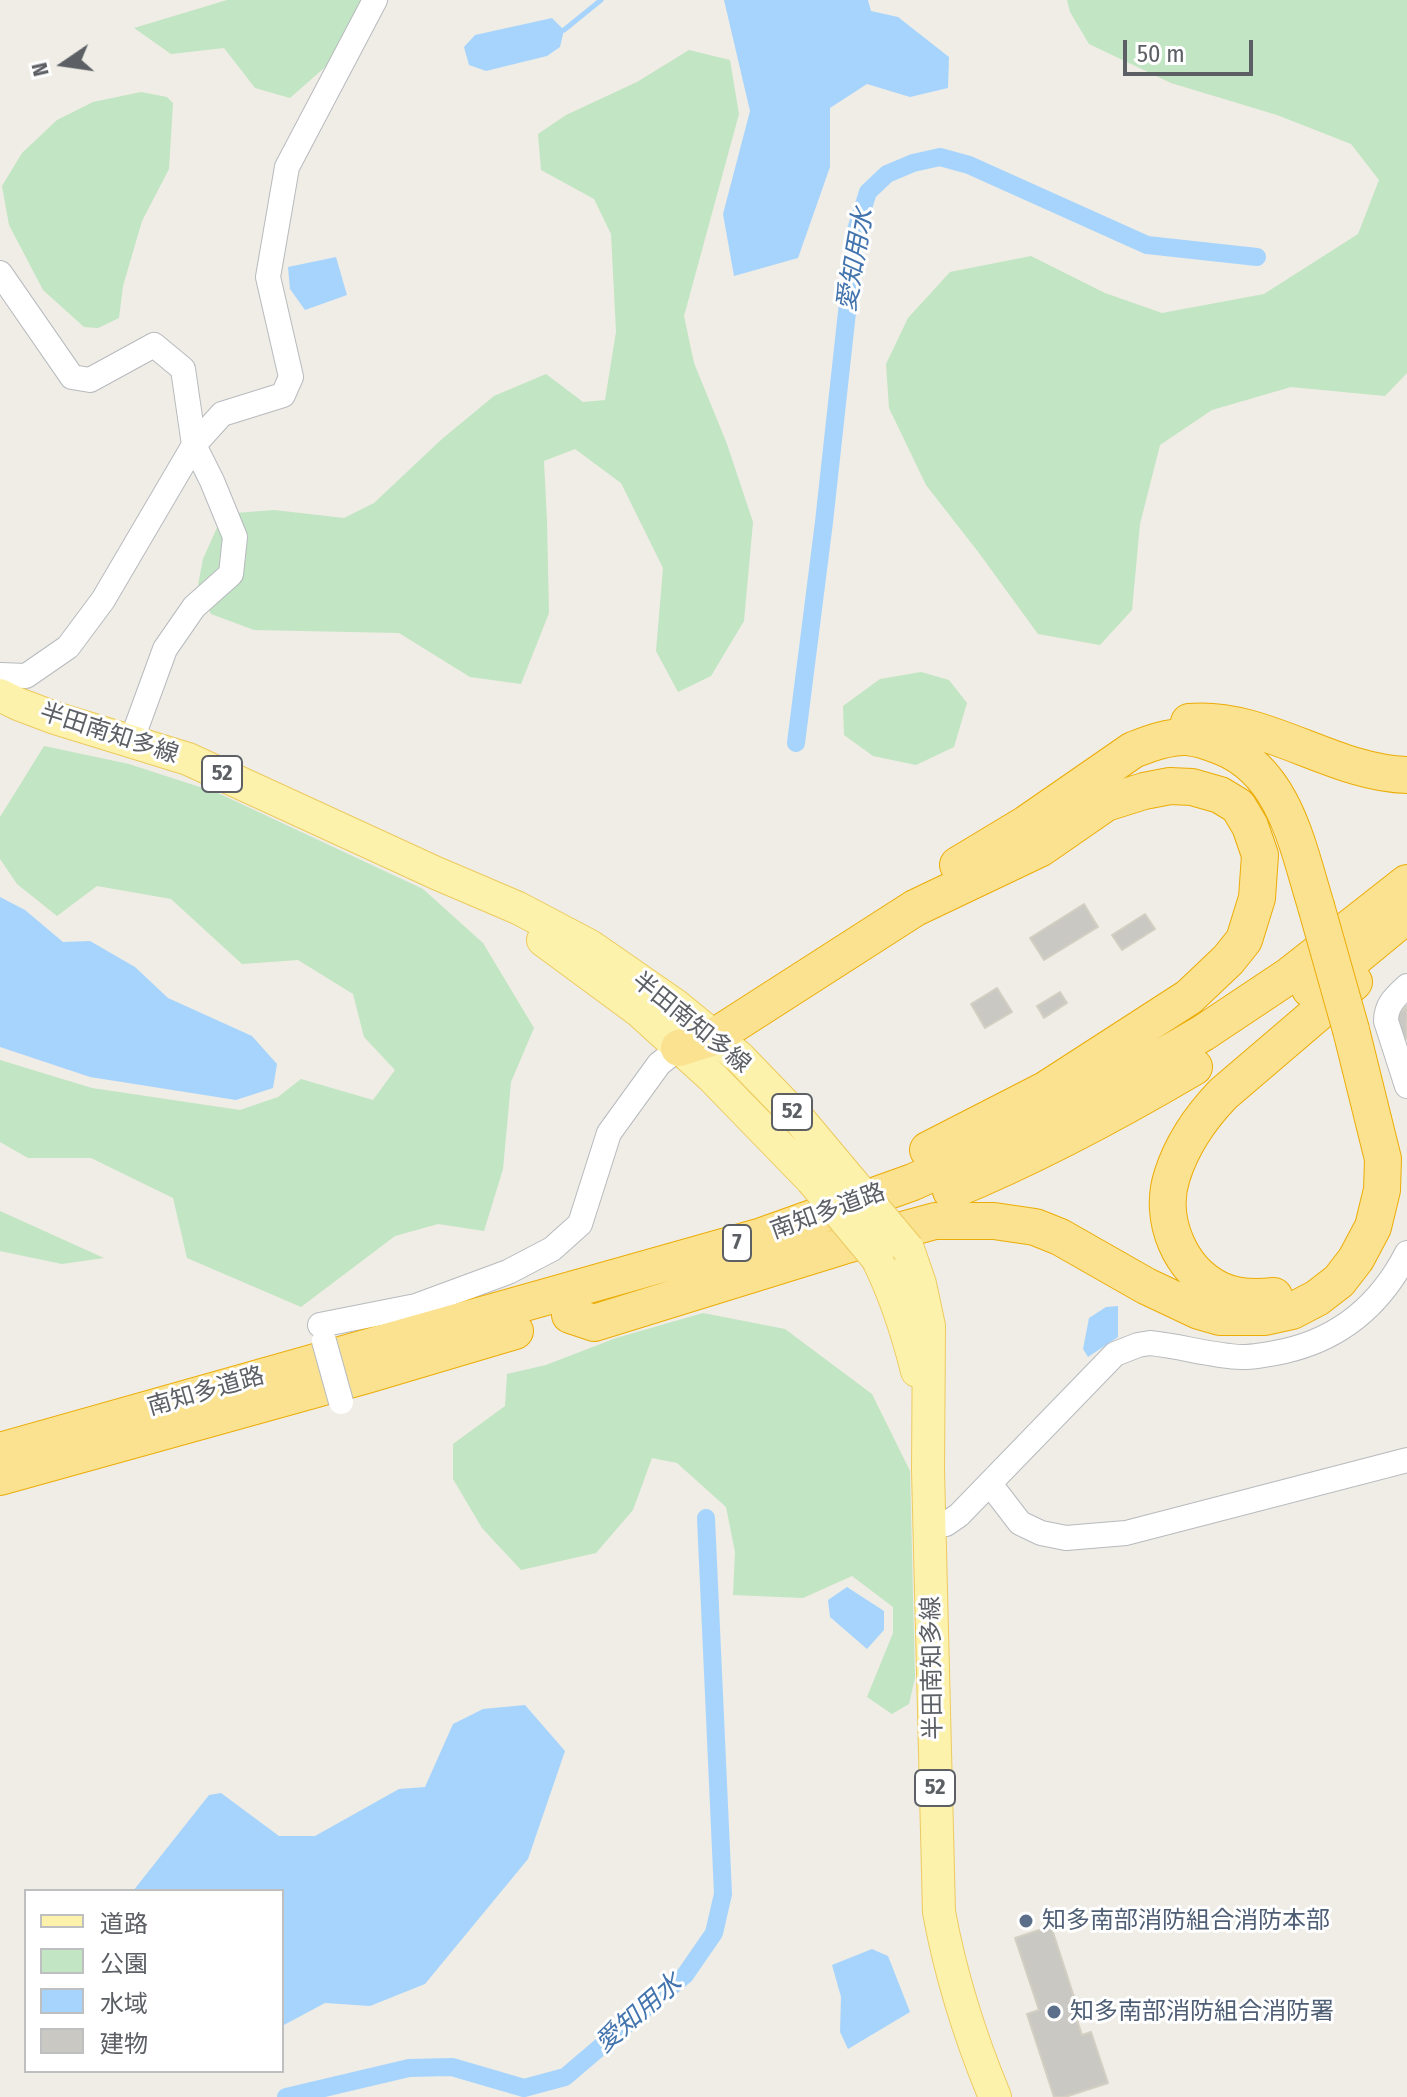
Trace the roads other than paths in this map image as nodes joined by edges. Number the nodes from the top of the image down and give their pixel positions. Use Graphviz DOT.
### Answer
graph roads {
  1 [pos="375,0"];
  2 [pos="0,273"];
  3 [pos="194,445"];
  4 [pos="0,675"];
  5 [pos="0,695"];
  6 [pos="131,742"];
  7 [pos="1407,775"];
  8 [pos="1098,790"];
  9 [pos="1407,883"];
  10 [pos="1407,915"];
  11 [pos="1407,936"];
  12 [pos="1407,986"];
  13 [pos="1345,1032"];
  14 [pos="696,1036"];
  15 [pos="1407,1086"];
  16 [pos="762,1236"];
  17 [pos="1407,1253"];
  18 [pos="570,1315"];
  19 [pos="341,1402"];
  20 [pos="0,1451"];
  21 [pos="1407,1460"];
  22 [pos="0,1477"];
  23 [pos="990,1484"];
  24 [pos="931,1526"];
  25 [pos="995,2097"];
  1 -- 3 [label="street"];
  2 -- 3 [label="street"];
  3 -- 4 [label="street"];
  3 -- 6 [label="street"];
  5 -- 6 [label="main road, 半田南知多線 / 52"];
  6 -- 14 [label="main road, 半田南知多線 / 52"];
  7 -- 8 [label="highway"];
  8 -- 13 [label="highway"];
  8 -- 14 [label="highway"];
  8 -- 16 [label="highway"];
  9 -- 16 [label="highway, 南知多道路 / 7"];
  10 -- 18 [label="highway, 南知多道路 / 7"];
  11 -- 13 [label="highway"];
  12 -- 15 [label="street"];
  13 -- 18 [label="highway"];
  14 -- 19 [label="street, bridge"];
  14 -- 24 [label="main road, 半田南知多線 / 52, bridge"];
  16 -- 20 [label="highway, 南知多道路 / 7"];
  17 -- 23 [label="street"];
  18 -- 22 [label="highway, 南知多道路 / 7"];
  21 -- 23 [label="street"];
  23 -- 24 [label="street"];
  24 -- 25 [label="main road, 半田南知多線 / 52"];
}
